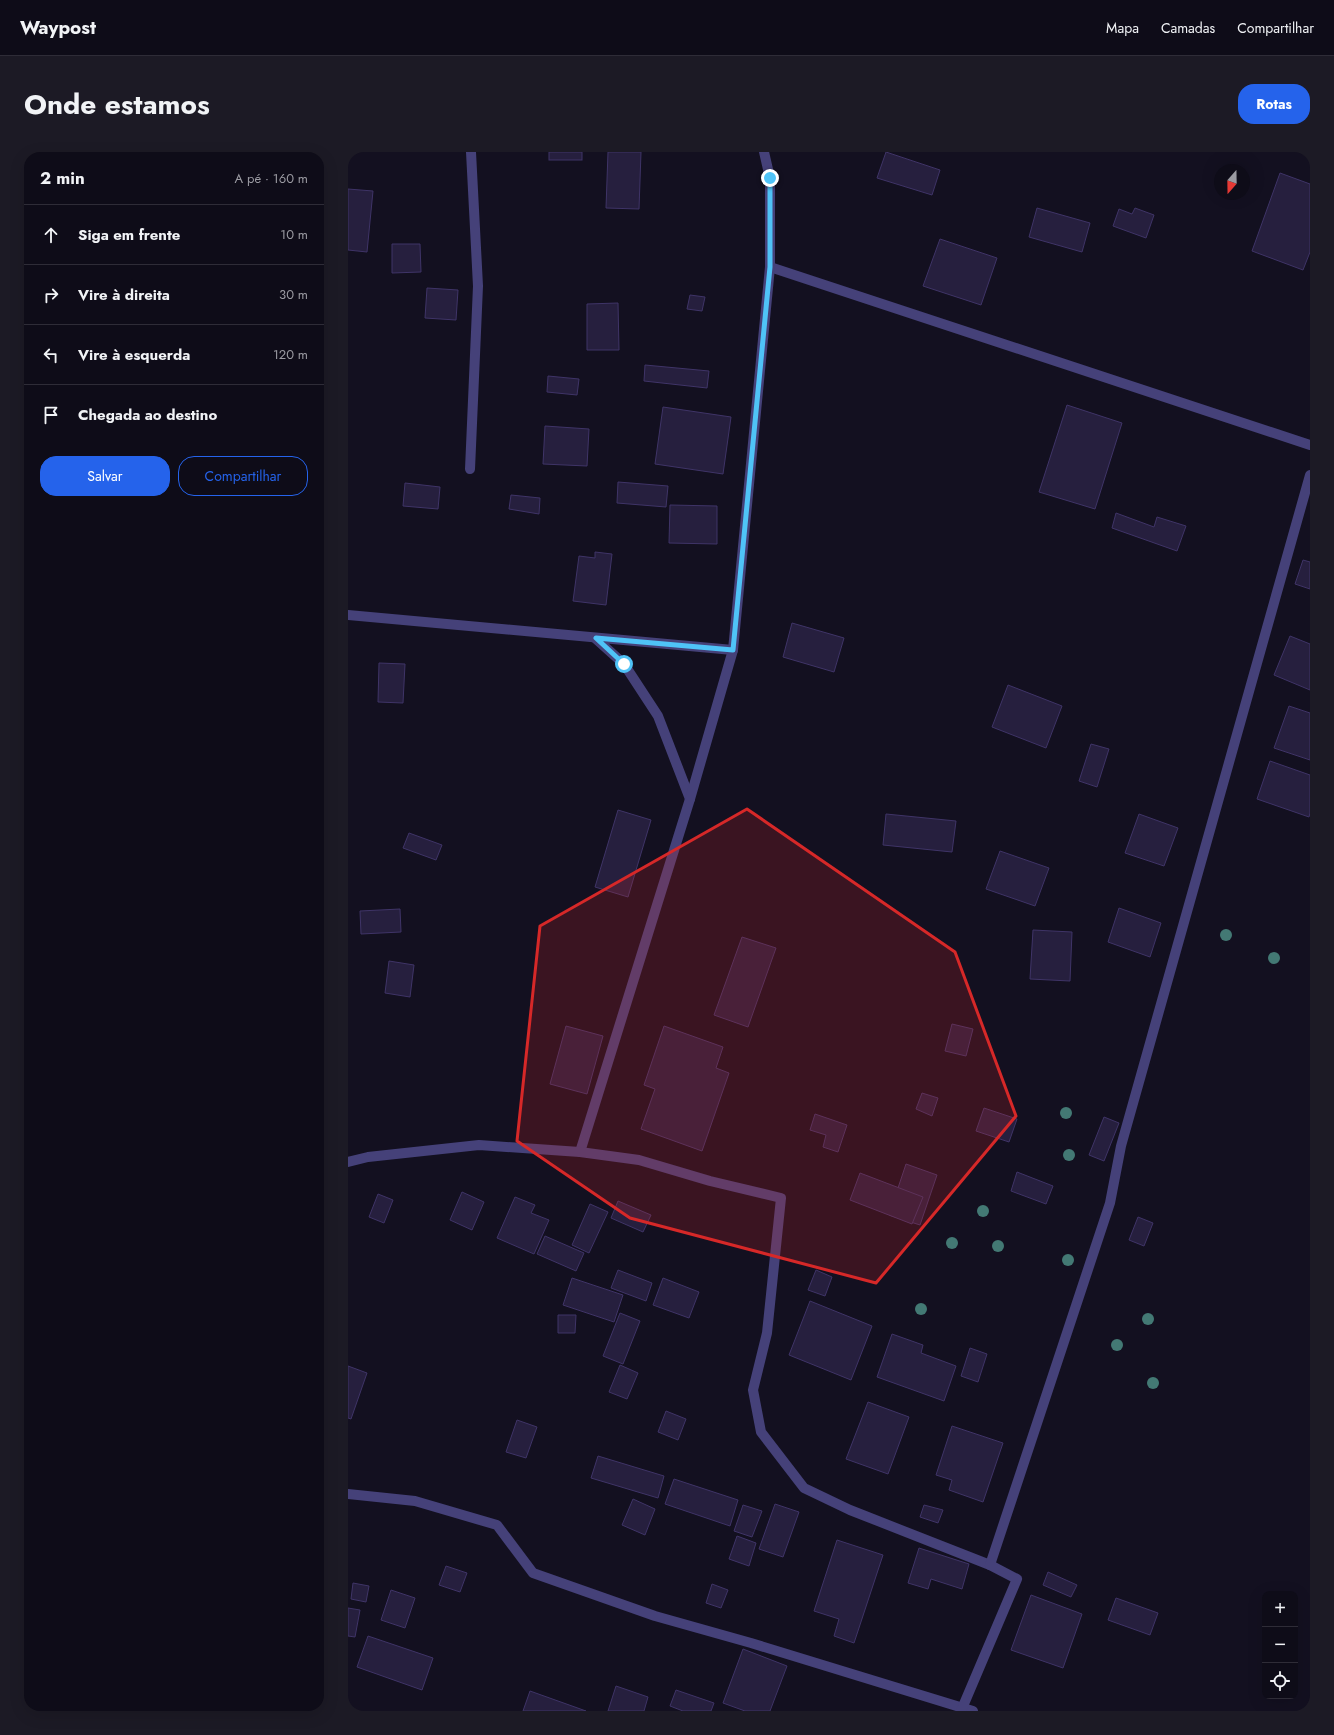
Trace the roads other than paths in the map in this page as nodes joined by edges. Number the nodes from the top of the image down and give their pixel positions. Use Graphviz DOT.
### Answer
graph roads {
  1 [pos="471,152"];
  2 [pos="764,152"];
  3 [pos="770,267"];
  4 [pos="1310,445"];
  5 [pos="470,469"];
  6 [pos="1310,475"];
  7 [pos="348,615"];
  8 [pos="596,638"];
  9 [pos="733,650"];
  10 [pos="690,799"];
  11 [pos="580,1152"];
  12 [pos="348,1162"];
  13 [pos="348,1494"];
  14 [pos="990,1565"];
  15 [pos="961,1710"];
  16 [pos="973,1711"];
  1 -- 5 [label="street"];
  2 -- 3 [label="street"];
  3 -- 4 [label="street"];
  3 -- 9 [label="street"];
  6 -- 14 [label="street"];
  7 -- 8 [label="street"];
  8 -- 9 [label="street"];
  8 -- 10 [label="street"];
  9 -- 10 [label="street"];
  10 -- 11 [label="street"];
  11 -- 12 [label="street"];
  11 -- 14 [label="street"];
  13 -- 15 [label="street"];
  14 -- 15 [label="street"];
  15 -- 16 [label="street"];
}
